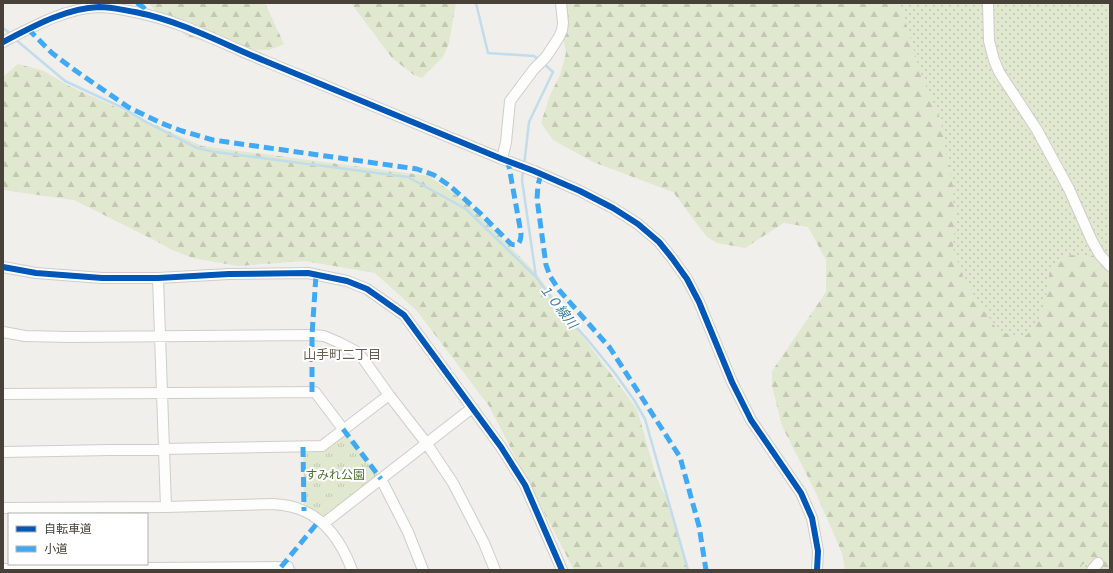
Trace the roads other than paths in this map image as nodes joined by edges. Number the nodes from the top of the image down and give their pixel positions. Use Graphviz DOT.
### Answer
graph roads {
  1 [pos="561,3"];
  2 [pos="988,3"];
  3 [pos="3,42"];
  4 [pos="502,159"];
  5 [pos="1110,266"];
  6 [pos="3,267"];
  7 [pos="158,278"];
  8 [pos="3,332"];
  9 [pos="161,336"];
  10 [pos="162,393"];
  11 [pos="3,394"];
  12 [pos="389,395"];
  13 [pos="472,408"];
  14 [pos="343,429"];
  15 [pos="427,444"];
  16 [pos="164,449"];
  17 [pos="3,452"];
  18 [pos="381,479"];
  19 [pos="166,507"];
  20 [pos="3,508"];
  21 [pos="107,511"];
  22 [pos="323,524"];
  23 [pos="107,567"];
  24 [pos="3,569"];
  25 [pos="167,569"];
  26 [pos="289,570"];
  27 [pos="352,570"];
  28 [pos="423,570"];
  29 [pos="495,570"];
  30 [pos="562,570"];
  31 [pos="817,570"];
  1 -- 4 [label="street"];
  2 -- 5 [label="street"];
  3 -- 4 [label="street"];
  4 -- 31 [label="street"];
  6 -- 7 [label="street"];
  7 -- 9 [label="street"];
  7 -- 13 [label="street"];
  8 -- 9 [label="street"];
  9 -- 10 [label="street"];
  9 -- 12 [label="street"];
  10 -- 11 [label="street"];
  10 -- 14 [label="street"];
  10 -- 16 [label="street"];
  12 -- 14 [label="street"];
  12 -- 15 [label="street"];
  13 -- 15 [label="street"];
  13 -- 30 [label="street"];
  14 -- 16 [label="street"];
  15 -- 18 [label="street"];
  15 -- 29 [label="street"];
  16 -- 17 [label="street"];
  16 -- 19 [label="street"];
  18 -- 22 [label="street"];
  18 -- 28 [label="street"];
  19 -- 21 [label="street"];
  19 -- 22 [label="street"];
  20 -- 21 [label="street"];
  22 -- 27 [label="street"];
  23 -- 24 [label="street"];
  23 -- 25 [label="street"];
  25 -- 26 [label="street"];
}
